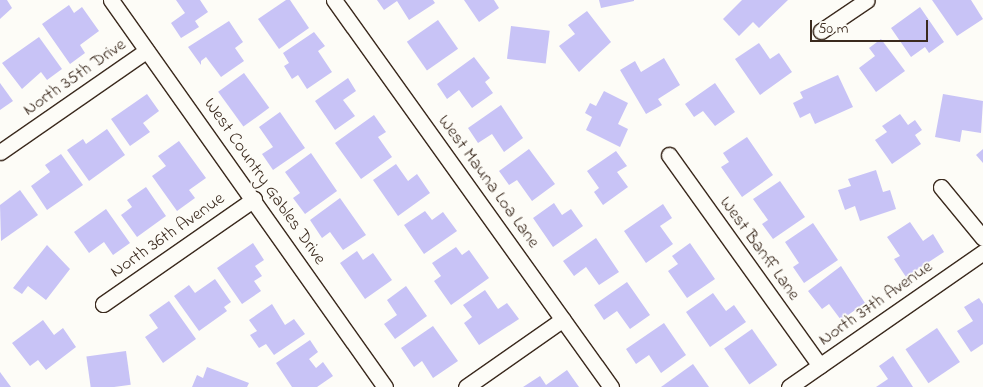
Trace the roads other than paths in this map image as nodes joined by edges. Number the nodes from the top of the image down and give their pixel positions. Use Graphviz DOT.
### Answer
graph roads {
  1 [pos="111,0"];
  2 [pos="334,0"];
  3 [pos="866,0"];
  4 [pos="822,31"];
  5 [pos="146,51"];
  6 [pos="0,152"];
  7 [pos="669,155"];
  8 [pos="941,188"];
  9 [pos="254,199"];
  10 [pos="983,238"];
  11 [pos="983,252"];
  12 [pos="103,304"];
  13 [pos="563,319"];
  14 [pos="820,366"];
  15 [pos="385,387"];
  16 [pos="466,387"];
  17 [pos="612,387"];
  18 [pos="789,387"];
  1 -- 5 [label="street, West Country Gables Drive"];
  2 -- 13 [label="street, West Mauna Loa Lane"];
  3 -- 4 [label="street"];
  5 -- 6 [label="street, North 35th Drive"];
  5 -- 9 [label="street, West Country Gables Drive"];
  7 -- 14 [label="street, West Banff Lane"];
  8 -- 10 [label="street"];
  9 -- 12 [label="street, North 36th Avenue"];
  9 -- 15 [label="street, West Country Gables Drive"];
  11 -- 14 [label="street, North 37th Avenue"];
  13 -- 16 [label="street"];
  13 -- 17 [label="street, West Mauna Loa Lane"];
  14 -- 18 [label="street, North 37th Avenue"];
}
